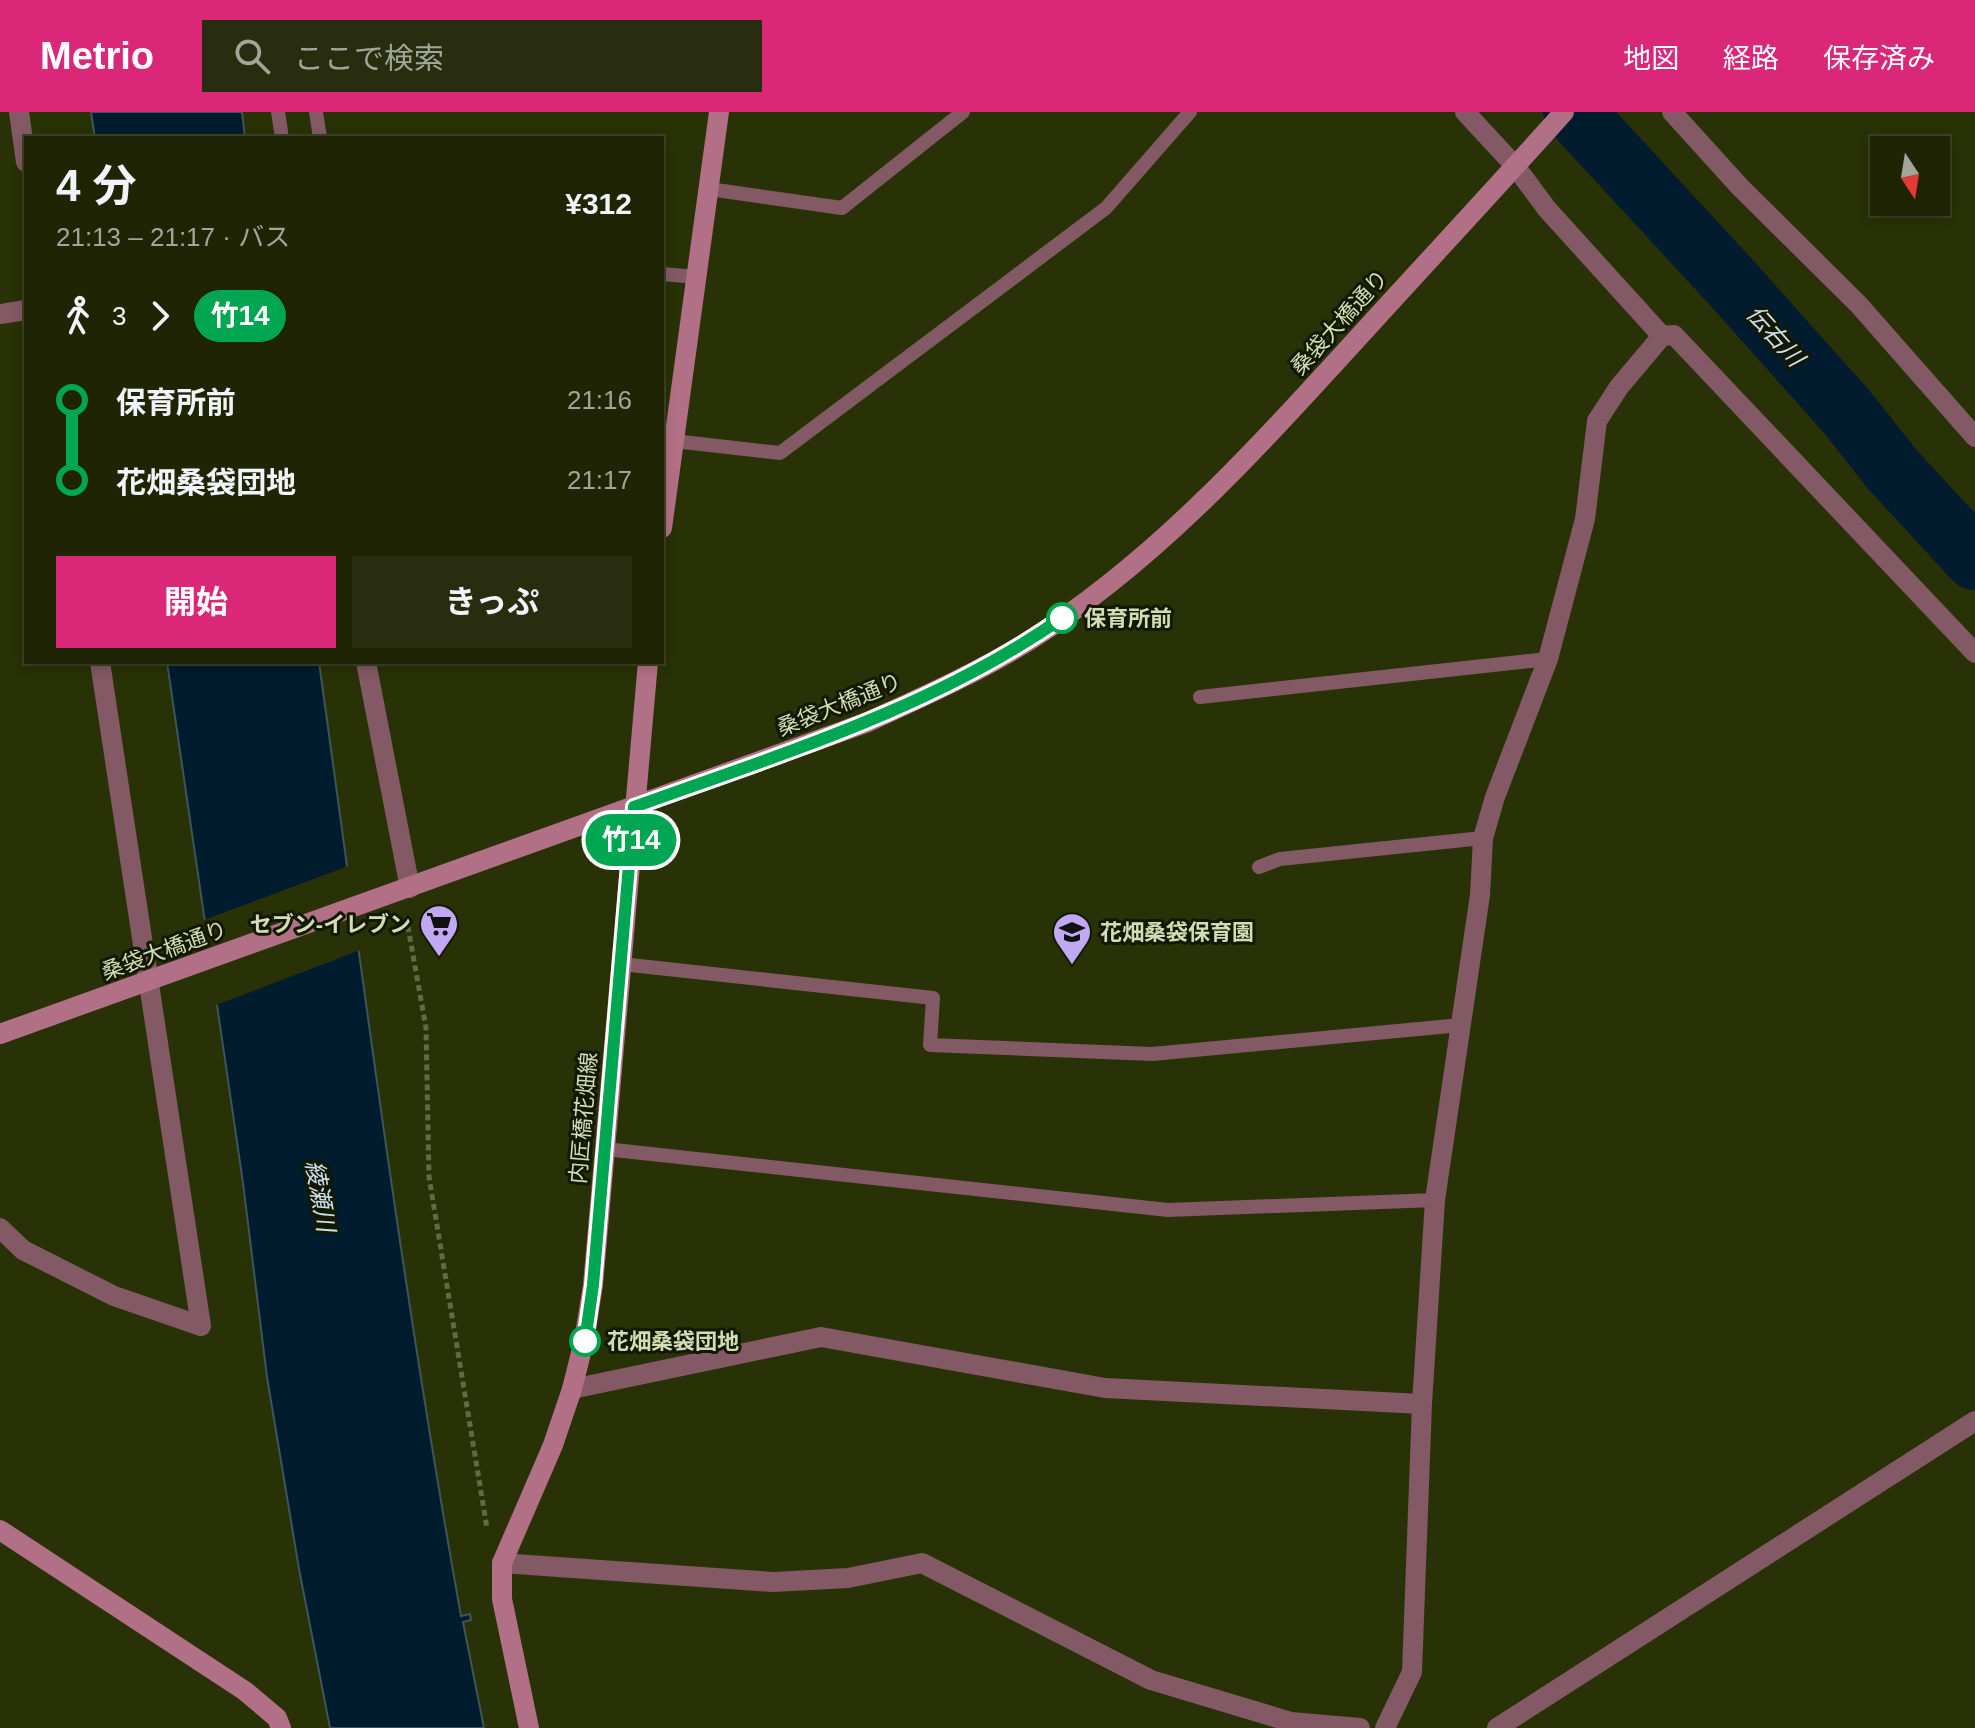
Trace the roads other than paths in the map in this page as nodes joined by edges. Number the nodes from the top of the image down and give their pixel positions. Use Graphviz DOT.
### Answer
graph roads {
  1 [pos="19,112"];
  2 [pos="278,112"];
  3 [pos="316,112"];
  4 [pos="719,112"];
  5 [pos="963,112"];
  6 [pos="1190,112"];
  7 [pos="1465,112"];
  8 [pos="1564,112"];
  9 [pos="1672,112"];
  10 [pos="282,136"];
  11 [pos="320,136"];
  12 [pos="24,148"];
  13 [pos="1522,159"];
  14 [pos="709,189"];
  15 [pos="664,274"];
  16 [pos="697,277"];
  17 [pos="24,310"];
  18 [pos="0,314"];
  19 [pos="1662,336"];
  20 [pos="1975,437"];
  21 [pos="674,441"];
  22 [pos="664,514"];
  23 [pos="1975,653"];
  24 [pos="1548,659"];
  25 [pos="100,664"];
  26 [pos="366,664"];
  27 [pos="648,664"];
  28 [pos="1200,697"];
  29 [pos="634,807"];
  30 [pos="1483,838"];
  31 [pos="1259,867"];
  32 [pos="410,888"];
  33 [pos="621,964"];
  34 [pos="149,980"];
  35 [pos="1461,1025"];
  36 [pos="0,1034"];
  37 [pos="605,1149"];
  38 [pos="1435,1200"];
  39 [pos="0,1228"];
  40 [pos="572,1389"];
  41 [pos="1422,1404"];
  42 [pos="1975,1421"];
  43 [pos="0,1530"];
  44 [pos="502,1563"];
  45 [pos="281,1728"];
  46 [pos="529,1728"];
  47 [pos="1360,1728"];
  48 [pos="1385,1728"];
  49 [pos="1497,1728"];
  1 -- 12 [label="street"];
  2 -- 10 [label="lane"];
  3 -- 11 [label="lane"];
  4 -- 14 [label="street"];
  5 -- 14 [label="lane"];
  6 -- 21 [label="lane"];
  7 -- 13 [label="street"];
  8 -- 13 [label="street, 桑袋大橋通り"];
  9 -- 20 [label="street"];
  13 -- 19 [label="street"];
  13 -- 29 [label="street, 桑袋大橋通り"];
  14 -- 16 [label="street"];
  15 -- 16 [label="lane"];
  16 -- 21 [label="street"];
  17 -- 18 [label="street"];
  19 -- 23 [label="street"];
  19 -- 24 [label="street"];
  21 -- 22 [label="street"];
  24 -- 28 [label="lane"];
  24 -- 30 [label="street"];
  25 -- 34 [label="street"];
  26 -- 32 [label="street"];
  27 -- 29 [label="street, 内匠橋花畑線"];
  29 -- 32 [label="street, 桑袋大橋通り"];
  29 -- 33 [label="street, 内匠橋花畑線"];
  30 -- 31 [label="lane"];
  30 -- 35 [label="street"];
  32 -- 34 [label="street, 桑袋大橋通り"];
  33 -- 35 [label="lane"];
  33 -- 37 [label="street, 内匠橋花畑線"];
  34 -- 36 [label="street, 桑袋大橋通り"];
  34 -- 39 [label="street"];
  35 -- 38 [label="street"];
  37 -- 38 [label="lane"];
  37 -- 40 [label="street, 内匠橋花畑線"];
  38 -- 41 [label="street"];
  40 -- 41 [label="street"];
  40 -- 44 [label="street, 内匠橋花畑線"];
  41 -- 48 [label="street"];
  42 -- 49 [label="street"];
  43 -- 45 [label="street"];
  44 -- 46 [label="street"];
  44 -- 47 [label="street"];
}
